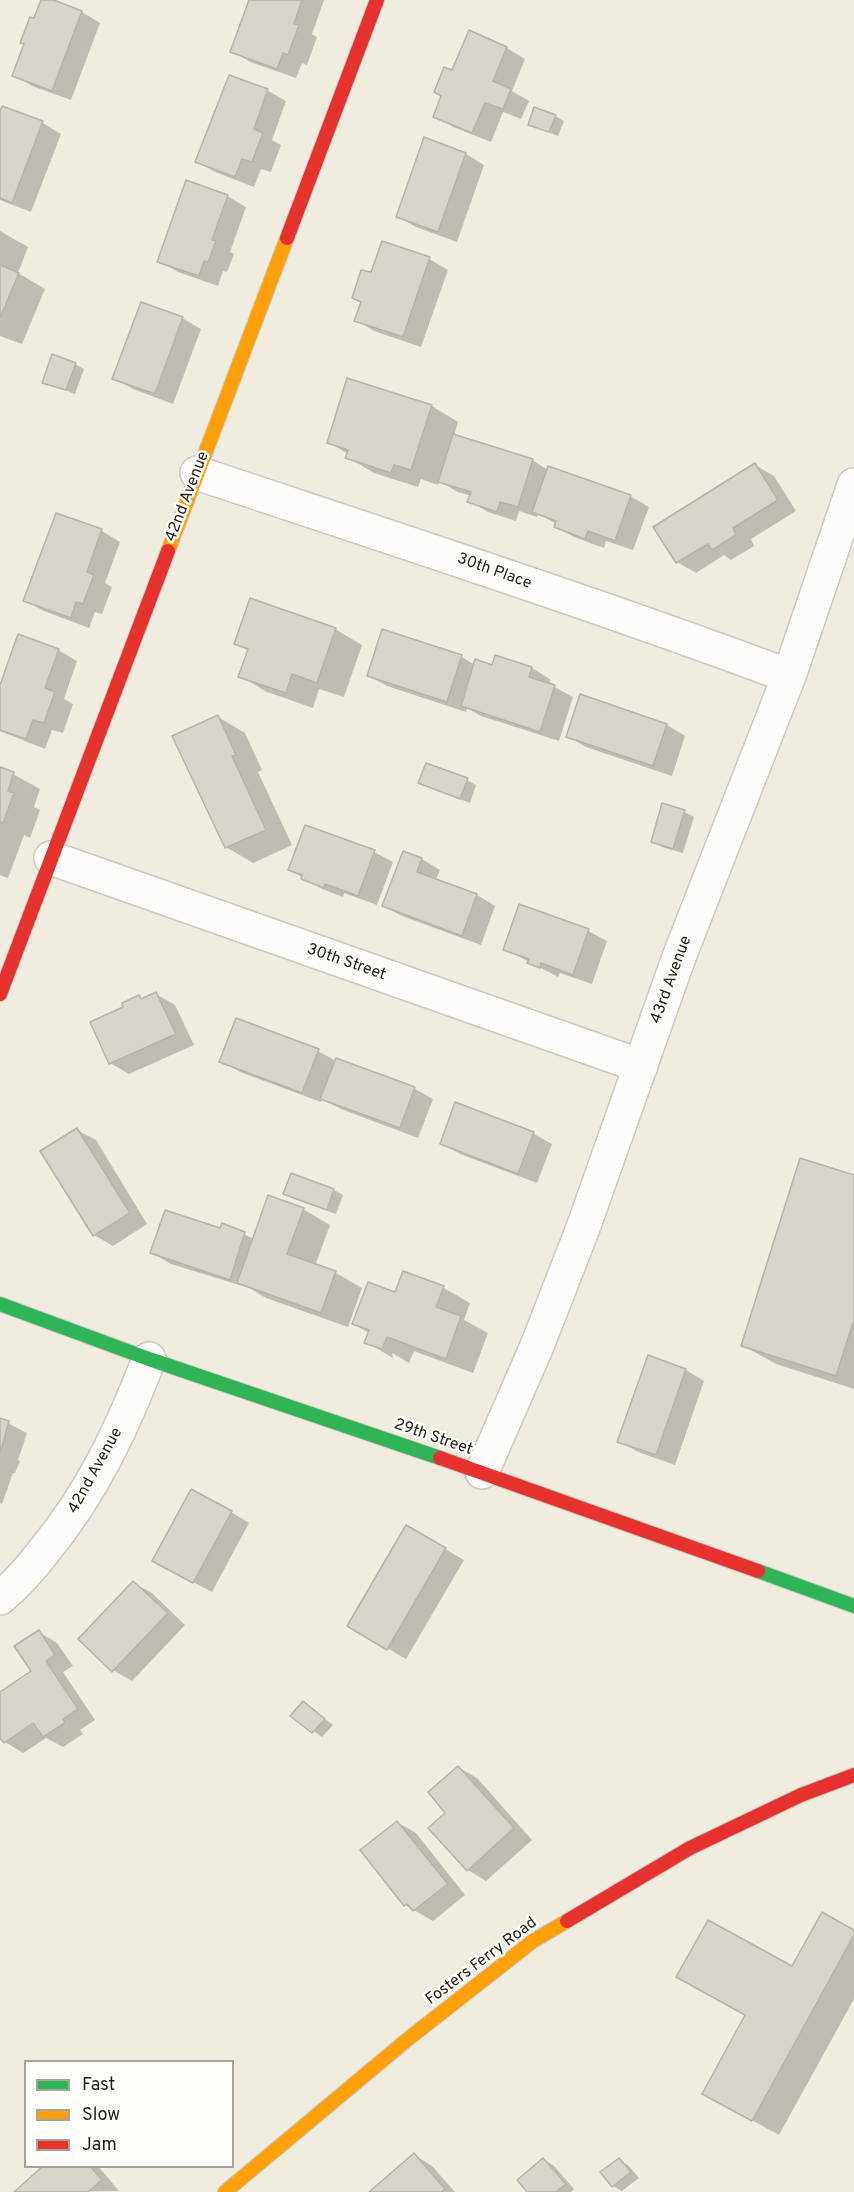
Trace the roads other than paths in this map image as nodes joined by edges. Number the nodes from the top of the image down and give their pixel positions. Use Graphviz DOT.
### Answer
graph roads {
  1 [pos="377,0"];
  2 [pos="197,473"];
  3 [pos="854,485"];
  4 [pos="789,676"];
  5 [pos="51,858"];
  6 [pos="0,994"];
  7 [pos="641,1066"];
  8 [pos="0,1304"];
  9 [pos="149,1359"];
  10 [pos="482,1472"];
  11 [pos="0,1598"];
  12 [pos="854,1606"];
  13 [pos="854,1774"];
  14 [pos="225,2192"];
  1 -- 2 [label="street, 42nd Avenue"];
  2 -- 4 [label="street, 30th Place"];
  2 -- 5 [label="street, 42nd Avenue"];
  3 -- 4 [label="street, 43rd Avenue"];
  4 -- 7 [label="street, 43rd Avenue"];
  5 -- 6 [label="street, 42nd Avenue"];
  5 -- 7 [label="street, 30th Street"];
  7 -- 10 [label="street, 43rd Avenue"];
  8 -- 9 [label="street, 29th Street"];
  9 -- 10 [label="street, 29th Street"];
  9 -- 11 [label="street, 42nd Avenue"];
  10 -- 12 [label="street, 29th Street"];
  13 -- 14 [label="street, Fosters Ferry Road"];
}
